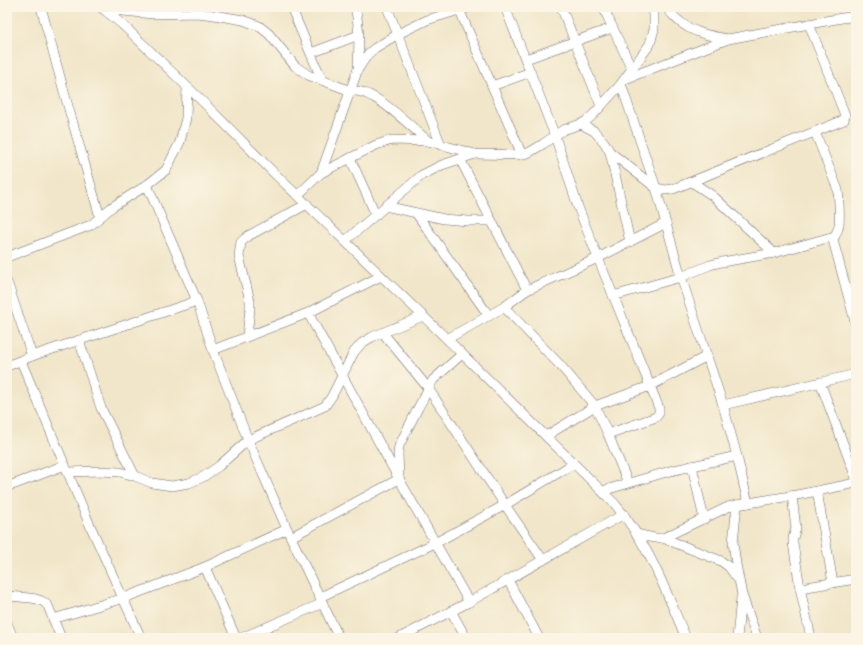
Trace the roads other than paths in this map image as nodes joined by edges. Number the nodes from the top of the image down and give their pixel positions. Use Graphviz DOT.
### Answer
graph roads {
  1 [pos="40,7"];
  2 [pos="291,7"];
  3 [pos="355,7"];
  4 [pos="387,7"];
  5 [pos="469,7"];
  6 [pos="505,7"];
  7 [pos="562,7"];
  8 [pos="602,7"];
  9 [pos="652,7"];
  10 [pos="666,7"];
  11 [pos="102,8"];
  12 [pos="184,8"];
  13 [pos="458,8"];
  14 [pos="171,13"];
  15 [pos="856,18"];
  16 [pos="809,24"];
  17 [pos="612,28"];
  18 [pos="398,34"];
  19 [pos="359,35"];
  20 [pos="728,39"];
  21 [pos="575,40"];
  22 [pos="311,53"];
  23 [pos="526,59"];
  24 [pos="358,69"];
  25 [pos="632,70"];
  26 [pos="530,72"];
  27 [pos="322,80"];
  28 [pos="623,82"];
  29 [pos="492,86"];
  30 [pos="187,87"];
  31 [pos="351,91"];
  32 [pos="601,106"];
  33 [pos="581,124"];
  34 [pos="815,132"];
  35 [pos="555,136"];
  36 [pos="428,142"];
  37 [pos="441,145"];
  38 [pos="610,152"];
  39 [pos="475,154"];
  40 [pos="522,155"];
  41 [pos="350,158"];
  42 [pos="460,159"];
  43 [pos="321,172"];
  44 [pos="692,182"];
  45 [pos="147,185"];
  46 [pos="656,188"];
  47 [pos="298,195"];
  48 [pos="307,204"];
  49 [pos="386,206"];
  50 [pos="416,213"];
  51 [pos="376,215"];
  52 [pos="100,217"];
  53 [pos="492,221"];
  54 [pos="666,223"];
  55 [pos="835,236"];
  56 [pos="345,241"];
  57 [pos="630,242"];
  58 [pos="774,253"];
  59 [pos="7,257"];
  60 [pos="598,258"];
  61 [pos="381,276"];
  62 [pos="681,277"];
  63 [pos="7,282"];
  64 [pos="527,290"];
  65 [pos="613,296"];
  66 [pos="197,300"];
  67 [pos="504,307"];
  68 [pos="308,313"];
  69 [pos="423,316"];
  70 [pos="489,316"];
  71 [pos="856,325"];
  72 [pos="383,333"];
  73 [pos="248,336"];
  74 [pos="447,339"];
  75 [pos="78,340"];
  76 [pos="213,350"];
  77 [pos="462,354"];
  78 [pos="32,356"];
  79 [pos="707,356"];
  80 [pos="21,360"];
  81 [pos="7,366"];
  82 [pos="856,374"];
  83 [pos="342,375"];
  84 [pos="820,382"];
  85 [pos="650,386"];
  86 [pos="428,388"];
  87 [pos="723,405"];
  88 [pos="595,406"];
  89 [pos="608,434"];
  90 [pos="546,436"];
  91 [pos="248,440"];
  92 [pos="737,456"];
  93 [pos="573,464"];
  94 [pos="692,466"];
  95 [pos="66,469"];
  96 [pos="134,476"];
  97 [pos="856,478"];
  98 [pos="399,479"];
  99 [pos="628,483"];
  100 [pos="856,484"];
  101 [pos="7,487"];
  102 [pos="602,490"];
  103 [pos="817,491"];
  104 [pos="792,496"];
  105 [pos="748,503"];
  106 [pos="737,504"];
  107 [pos="505,505"];
  108 [pos="624,514"];
  109 [pos="704,519"];
  110 [pos="289,533"];
  111 [pos="636,534"];
  112 [pos="663,538"];
  113 [pos="435,543"];
  114 [pos="542,560"];
  115 [pos="205,567"];
  116 [pos="856,579"];
  117 [pos="508,580"];
  118 [pos="739,580"];
  119 [pos="832,582"];
  120 [pos="800,588"];
  121 [pos="7,595"];
  122 [pos="742,595"];
  123 [pos="124,598"];
  124 [pos="321,600"];
  125 [pos="469,602"];
  126 [pos="451,611"];
  127 [pos="53,619"];
  128 [pos="7,623"];
  129 [pos="13,638"];
  130 [pos="61,638"];
  131 [pos="141,638"];
  132 [pos="236,638"];
  133 [pos="241,638"];
  134 [pos="339,638"];
  135 [pos="399,638"];
  136 [pos="466,638"];
  137 [pos="539,638"];
  138 [pos="686,638"];
  139 [pos="737,638"];
  140 [pos="757,638"];
  141 [pos="810,638"];
  1 -- 52 [label="street"];
  2 -- 22 [label="street"];
  3 -- 19 [label="street"];
  4 -- 18 [label="street"];
  5 -- 13 [label="street"];
  6 -- 23 [label="street"];
  7 -- 21 [label="street"];
  8 -- 17 [label="street"];
  9 -- 25 [label="street"];
  10 -- 20 [label="street"];
  11 -- 14 [label="street"];
  11 -- 30 [label="street"];
  12 -- 14 [label="street"];
  13 -- 18 [label="street"];
  13 -- 29 [label="street"];
  14 -- 27 [label="street"];
  15 -- 16 [label="street"];
  16 -- 20 [label="street"];
  16 -- 34 [label="street"];
  17 -- 21 [label="street"];
  17 -- 25 [label="street"];
  18 -- 24 [label="street"];
  18 -- 37 [label="street"];
  19 -- 22 [label="street"];
  19 -- 24 [label="street"];
  20 -- 28 [label="street"];
  21 -- 23 [label="street"];
  21 -- 32 [label="street"];
  22 -- 27 [label="street"];
  23 -- 26 [label="street"];
  24 -- 31 [label="street"];
  25 -- 28 [label="street"];
  26 -- 29 [label="street"];
  26 -- 35 [label="street"];
  27 -- 31 [label="street"];
  28 -- 32 [label="street"];
  28 -- 46 [label="street"];
  29 -- 40 [label="street"];
  30 -- 45 [label="street"];
  30 -- 47 [label="street"];
  31 -- 36 [label="street"];
  31 -- 43 [label="street"];
  32 -- 33 [label="street"];
  33 -- 35 [label="street"];
  33 -- 38 [label="street"];
  34 -- 44 [label="street"];
  34 -- 55 [label="street"];
  35 -- 40 [label="street"];
  35 -- 60 [label="street"];
  36 -- 37 [label="street"];
  36 -- 41 [label="street"];
  37 -- 39 [label="street"];
  38 -- 46 [label="street"];
  38 -- 57 [label="street"];
  39 -- 40 [label="street"];
  39 -- 42 [label="street"];
  41 -- 43 [label="street"];
  41 -- 51 [label="street"];
  42 -- 49 [label="street"];
  42 -- 53 [label="street"];
  43 -- 47 [label="street"];
  44 -- 46 [label="street"];
  44 -- 58 [label="street"];
  45 -- 52 [label="street"];
  45 -- 66 [label="street"];
  46 -- 54 [label="street"];
  47 -- 48 [label="street"];
  48 -- 56 [label="street"];
  48 -- 73 [label="street"];
  49 -- 50 [label="street"];
  49 -- 51 [label="street"];
  50 -- 53 [label="street"];
  50 -- 70 [label="street"];
  51 -- 56 [label="street"];
  52 -- 59 [label="street"];
  53 -- 64 [label="street"];
  54 -- 57 [label="street"];
  54 -- 62 [label="street"];
  55 -- 58 [label="street"];
  55 -- 71 [label="street"];
  56 -- 61 [label="street"];
  57 -- 60 [label="street"];
  58 -- 62 [label="street"];
  60 -- 64 [label="street"];
  60 -- 65 [label="street"];
  61 -- 68 [label="street"];
  61 -- 69 [label="street"];
  62 -- 65 [label="street"];
  62 -- 79 [label="street"];
  63 -- 78 [label="street"];
  64 -- 67 [label="street"];
  65 -- 85 [label="street"];
  66 -- 75 [label="street"];
  66 -- 76 [label="street"];
  67 -- 70 [label="street"];
  67 -- 88 [label="street"];
  68 -- 73 [label="street"];
  68 -- 83 [label="street"];
  69 -- 72 [label="street"];
  69 -- 74 [label="street"];
  70 -- 74 [label="street"];
  72 -- 83 [label="street"];
  72 -- 86 [label="street"];
  73 -- 76 [label="street"];
  74 -- 77 [label="street"];
  75 -- 78 [label="street"];
  75 -- 96 [label="street"];
  76 -- 91 [label="street"];
  77 -- 86 [label="street"];
  77 -- 90 [label="street"];
  78 -- 80 [label="street"];
  79 -- 85 [label="street"];
  79 -- 87 [label="street"];
  80 -- 81 [label="street"];
  80 -- 95 [label="street"];
  82 -- 84 [label="street"];
  83 -- 91 [label="street"];
  83 -- 98 [label="street"];
  84 -- 87 [label="street"];
  84 -- 97 [label="street"];
  85 -- 88 [label="street"];
  85 -- 89 [label="street"];
  86 -- 98 [label="street"];
  86 -- 107 [label="street"];
  87 -- 92 [label="street"];
  88 -- 89 [label="street"];
  88 -- 90 [label="street"];
  89 -- 99 [label="street"];
  90 -- 93 [label="street"];
  91 -- 96 [label="street"];
  91 -- 110 [label="street"];
  92 -- 94 [label="street"];
  92 -- 105 [label="street"];
  93 -- 102 [label="street"];
  93 -- 107 [label="street"];
  94 -- 99 [label="street"];
  94 -- 109 [label="street"];
  95 -- 96 [label="street"];
  95 -- 101 [label="street"];
  95 -- 123 [label="street"];
  98 -- 110 [label="street"];
  98 -- 113 [label="street"];
  99 -- 102 [label="street"];
  100 -- 103 [label="street"];
  102 -- 108 [label="street"];
  103 -- 104 [label="street"];
  103 -- 119 [label="street"];
  104 -- 105 [label="street"];
  104 -- 120 [label="street"];
  105 -- 106 [label="street"];
  106 -- 109 [label="street"];
  106 -- 118 [label="street"];
  107 -- 113 [label="street"];
  107 -- 114 [label="street"];
  108 -- 111 [label="street"];
  108 -- 114 [label="street"];
  109 -- 112 [label="street"];
  110 -- 115 [label="street"];
  110 -- 124 [label="street"];
  111 -- 112 [label="street"];
  111 -- 138 [label="street"];
  112 -- 118 [label="street"];
  113 -- 124 [label="street"];
  113 -- 125 [label="street"];
  114 -- 117 [label="street"];
  115 -- 123 [label="street"];
  115 -- 132 [label="street"];
  116 -- 119 [label="street"];
  117 -- 125 [label="street"];
  117 -- 137 [label="street"];
  118 -- 122 [label="street"];
  119 -- 120 [label="street"];
  120 -- 141 [label="street"];
  121 -- 127 [label="street"];
  122 -- 139 [label="street"];
  122 -- 140 [label="street"];
  123 -- 127 [label="street"];
  123 -- 131 [label="street"];
  124 -- 133 [label="street"];
  124 -- 134 [label="street"];
  125 -- 126 [label="street"];
  126 -- 135 [label="street"];
  126 -- 136 [label="street"];
  127 -- 130 [label="street"];
  128 -- 129 [label="street"];
}
